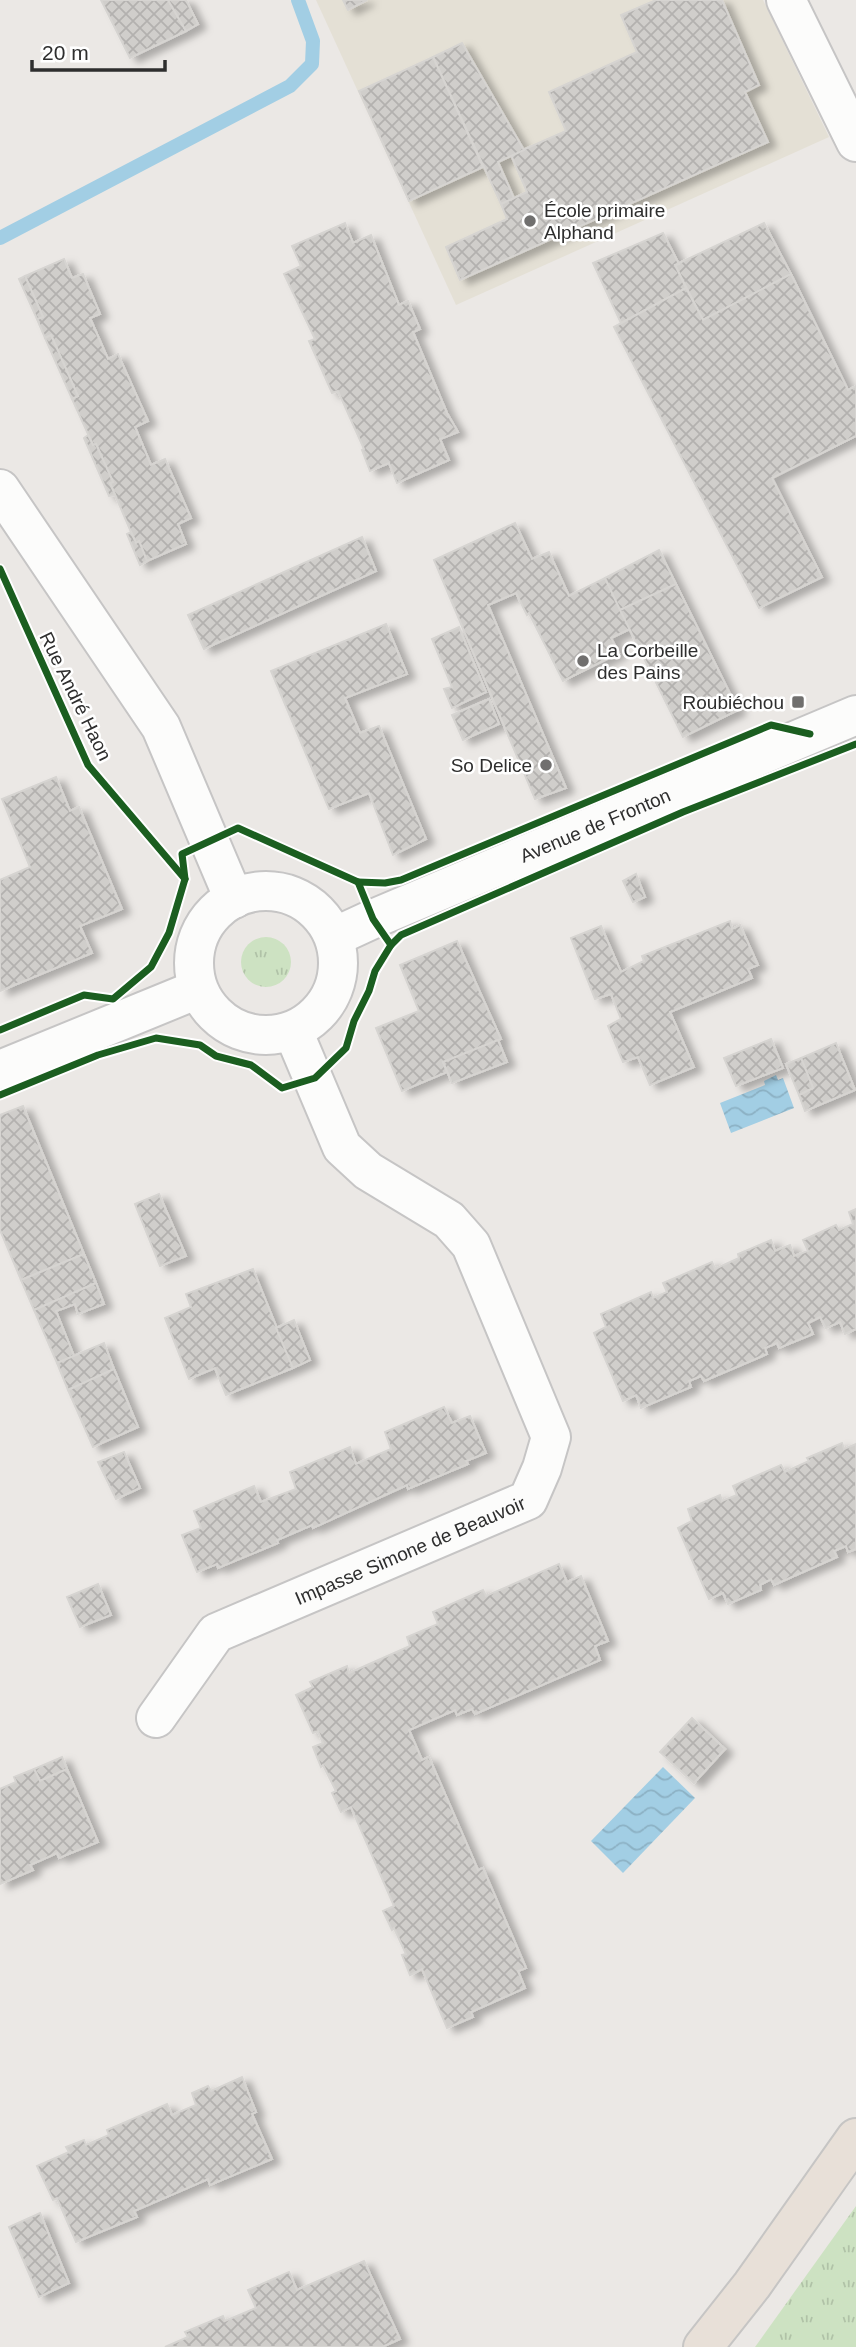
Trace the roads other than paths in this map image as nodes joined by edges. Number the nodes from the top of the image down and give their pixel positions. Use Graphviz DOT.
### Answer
graph roads {
  1 [pos="786,0"];
  2 [pos="856,142"];
  3 [pos="0,489"];
  4 [pos="856,715"];
  5 [pos="234,899"];
  6 [pos="334,937"];
  7 [pos="198,989"];
  8 [pos="293,1031"];
  9 [pos="0,1070"];
  10 [pos="156,1718"];
  11 [pos="856,2138"];
  12 [pos="703,2347"];
  1 -- 2 [label="street"];
  3 -- 5 [label="street"];
  4 -- 6 [label="street, Avenue de Fronton"];
  5 -- 6 [label="street"];
  5 -- 7 [label="street"];
  6 -- 8 [label="street"];
  7 -- 8 [label="street"];
  7 -- 9 [label="street"];
  8 -- 10 [label="street, Impasse Simone de Beauvoir"];
  11 -- 12 [label="highway"];
}
